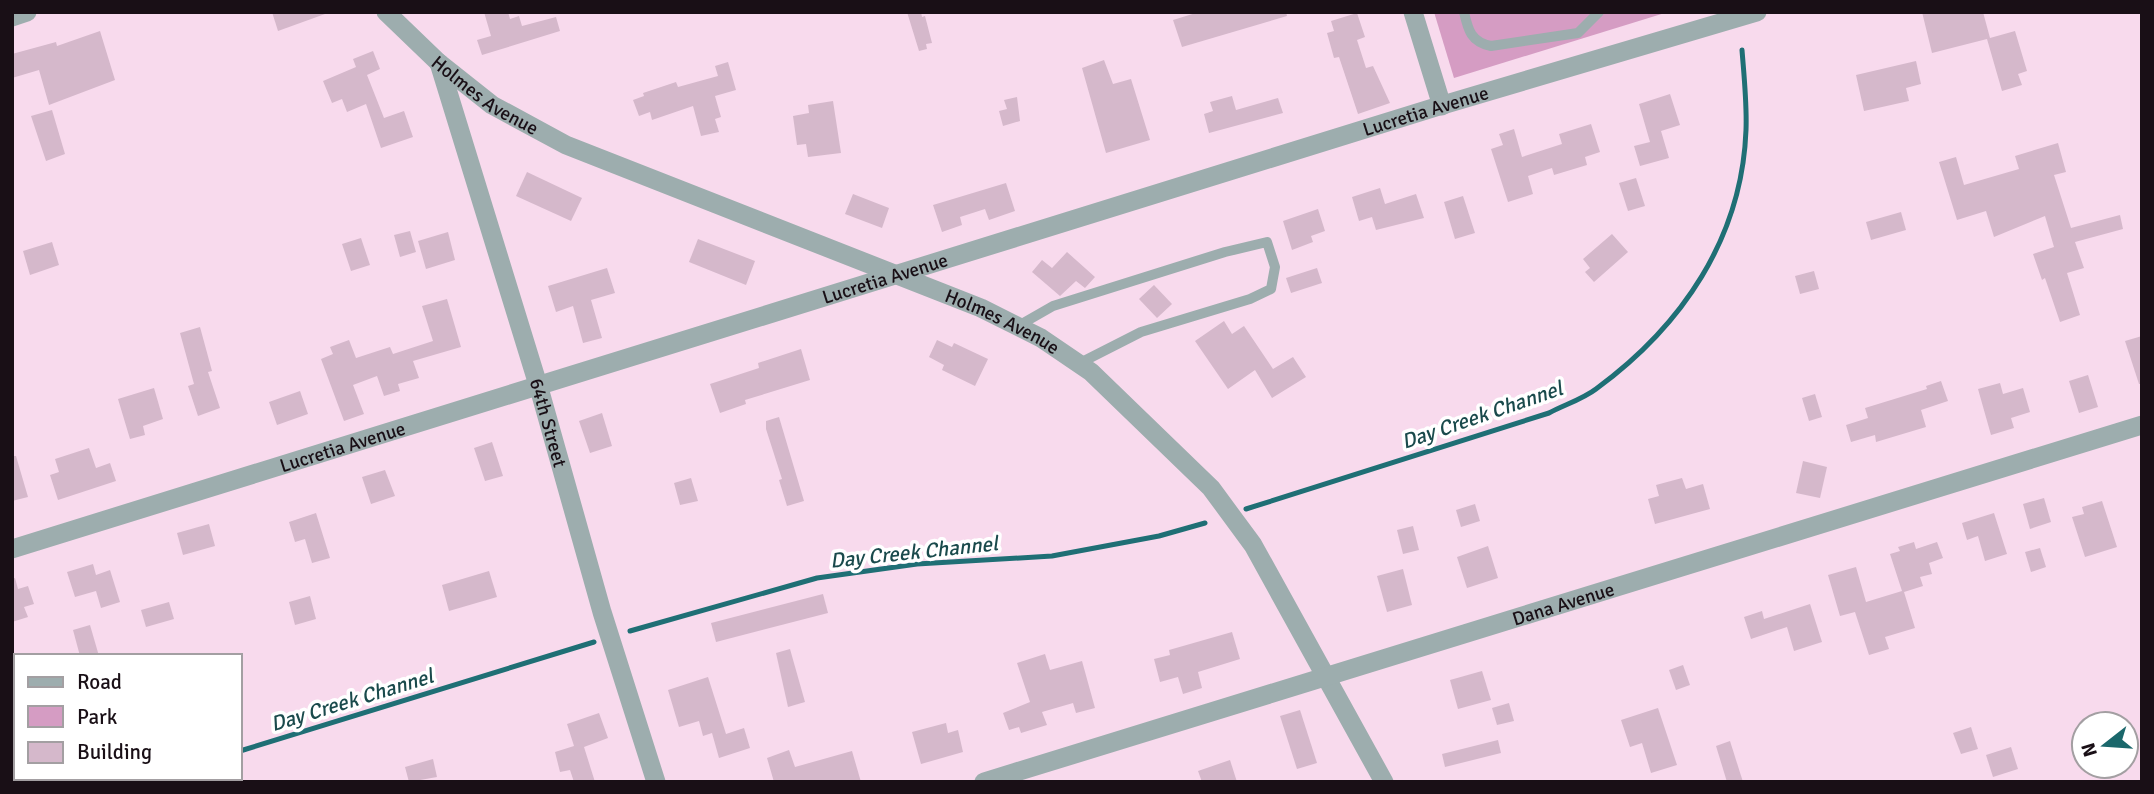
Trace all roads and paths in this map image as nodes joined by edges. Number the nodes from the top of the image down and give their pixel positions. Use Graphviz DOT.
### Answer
graph roads {
  1 [pos="27,12"];
  2 [pos="386,12"];
  3 [pos="1413,12"];
  4 [pos="1464,12"];
  5 [pos="1600,12"];
  6 [pos="1757,12"];
  7 [pos="12,17"];
  8 [pos="439,63"];
  9 [pos="1441,106"];
  10 [pos="899,275"];
  11 [pos="1017,327"];
  12 [pos="1079,364"];
  13 [pos="539,387"];
  14 [pos="2142,425"];
  15 [pos="12,550"];
  16 [pos="1323,676"];
  17 [pos="656,782"];
  18 [pos="984,782"];
  19 [pos="1384,782"];
  1 -- 7 [label="street"];
  2 -- 8 [label="street, Holmes Avenue"];
  3 -- 9 [label="street"];
  4 -- 5 [label="lane"];
  6 -- 9 [label="street, Lucretia Avenue"];
  8 -- 10 [label="street, Holmes Avenue"];
  8 -- 13 [label="street, 64th Street"];
  9 -- 10 [label="street, Lucretia Avenue"];
  10 -- 11 [label="street, Holmes Avenue"];
  10 -- 13 [label="street, Lucretia Avenue"];
  11 -- 12 [label="street, Holmes Avenue"];
  11 -- 12 [label="lane"];
  12 -- 16 [label="street, Holmes Avenue"];
  13 -- 15 [label="street, Lucretia Avenue"];
  13 -- 17 [label="street, 64th Street"];
  14 -- 16 [label="street, Dana Avenue"];
  16 -- 18 [label="street, Dana Avenue"];
  16 -- 19 [label="street, Holmes Avenue"];
}
